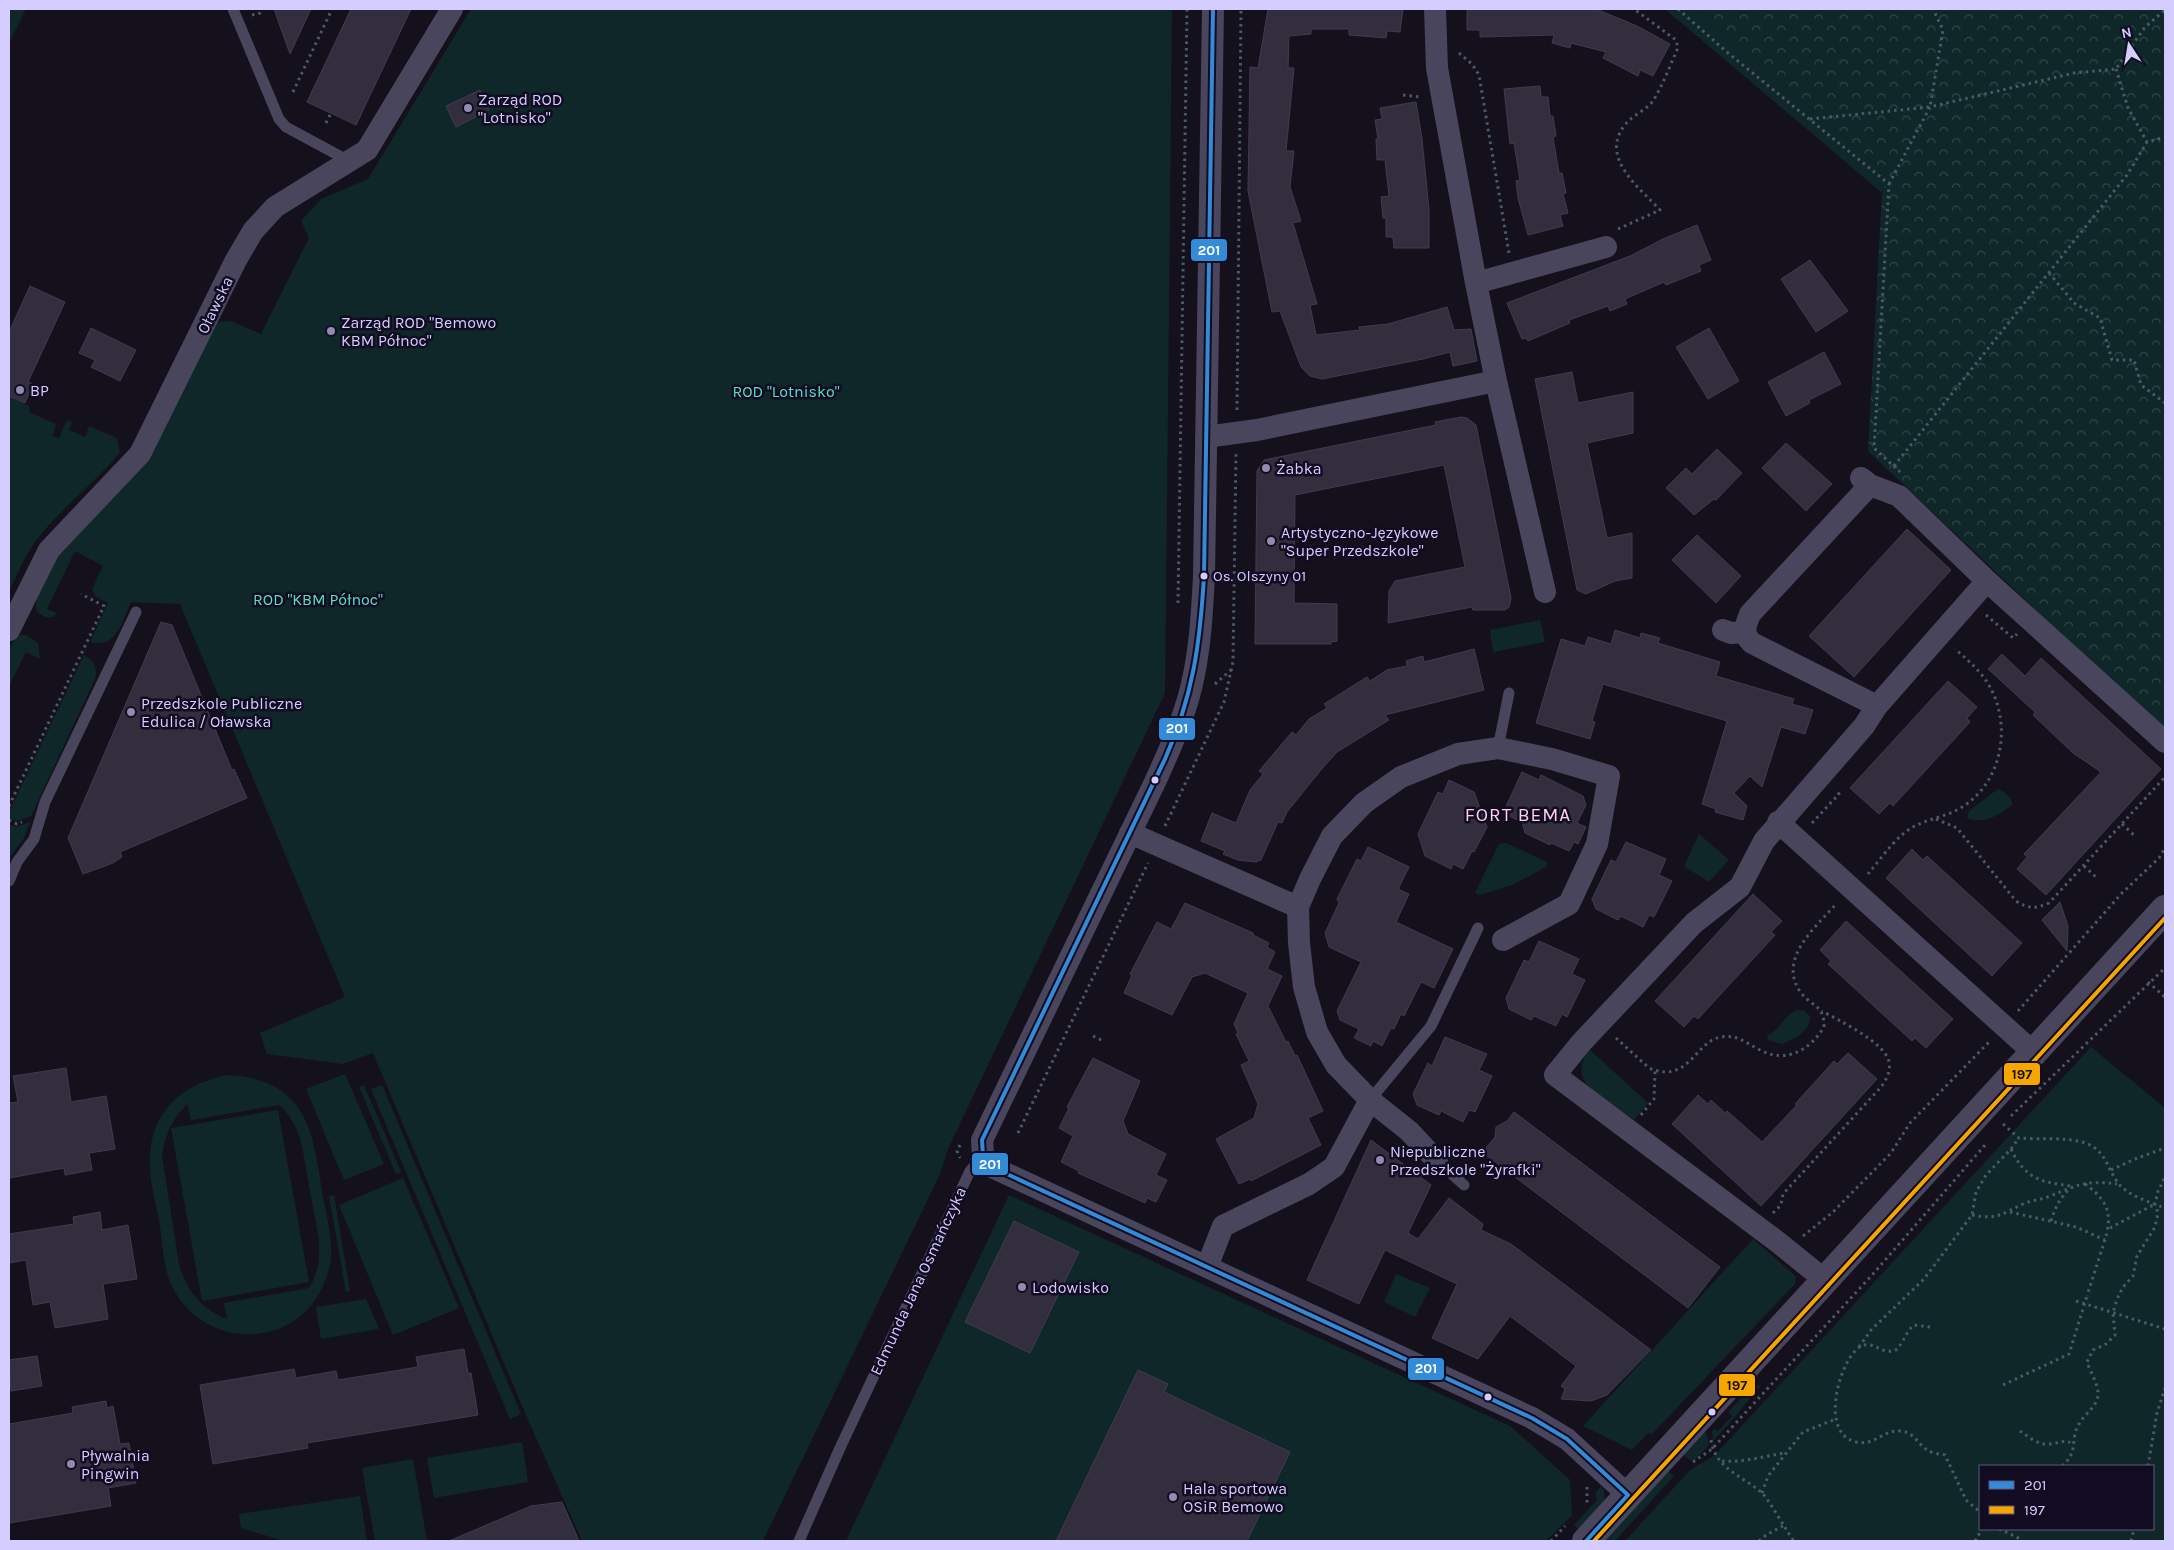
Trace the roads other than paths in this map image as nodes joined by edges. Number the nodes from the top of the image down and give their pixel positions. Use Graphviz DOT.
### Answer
graph roads {
  1 [pos="233,9"];
  2 [pos="452,9"];
  3 [pos="1213,9"];
  4 [pos="1435,9"];
  5 [pos="349,161"];
  6 [pos="1612,238"];
  7 [pos="1476,284"];
  8 [pos="1496,381"];
  9 [pos="1206,437"];
  10 [pos="1987,581"];
  11 [pos="1545,592"];
  12 [pos="136,612"];
  13 [pos="9,630"];
  14 [pos="1723,630"];
  15 [pos="1745,632"];
  16 [pos="1509,692"];
  17 [pos="1877,706"];
  18 [pos="2165,742"];
  19 [pos="1498,748"];
  20 [pos="1778,822"];
  21 [pos="1130,833"];
  22 [pos="9,881"];
  23 [pos="1298,907"];
  24 [pos="2165,909"];
  25 [pos="1478,928"];
  26 [pos="1503,940"];
  27 [pos="2034,1053"];
  28 [pos="1370,1100"];
  29 [pos="983,1156"];
  30 [pos="1437,1161"];
  31 [pos="1464,1184"];
  32 [pos="1207,1266"];
  33 [pos="1826,1280"];
  34 [pos="1628,1495"];
  35 [pos="1577,1532"];
  36 [pos="799,1541"];
  1 -- 5 [label="lane"];
  2 -- 5 [label="street, Oławska"];
  3 -- 9 [label="street"];
  4 -- 7 [label="street"];
  5 -- 13 [label="street, Oławska"];
  6 -- 7 [label="street"];
  7 -- 8 [label="street"];
  8 -- 9 [label="street"];
  8 -- 11 [label="street"];
  9 -- 21 [label="street"];
  10 -- 15 [label="street"];
  10 -- 17 [label="street"];
  10 -- 18 [label="street"];
  12 -- 22 [label="lane"];
  14 -- 15 [label="street"];
  15 -- 17 [label="street"];
  16 -- 19 [label="lane"];
  17 -- 20 [label="street"];
  19 -- 23 [label="street"];
  19 -- 26 [label="street"];
  20 -- 27 [label="street"];
  20 -- 33 [label="street"];
  21 -- 23 [label="street"];
  21 -- 29 [label="street"];
  23 -- 28 [label="street"];
  24 -- 27 [label="street"];
  25 -- 28 [label="lane"];
  27 -- 33 [label="street"];
  28 -- 30 [label="street"];
  28 -- 32 [label="street"];
  29 -- 32 [label="street"];
  29 -- 36 [label="lane, Edmunda Jana Osmańczyka"];
  30 -- 31 [label="lane"];
  32 -- 34 [label="street"];
  33 -- 34 [label="street"];
  34 -- 35 [label="street"];
}
